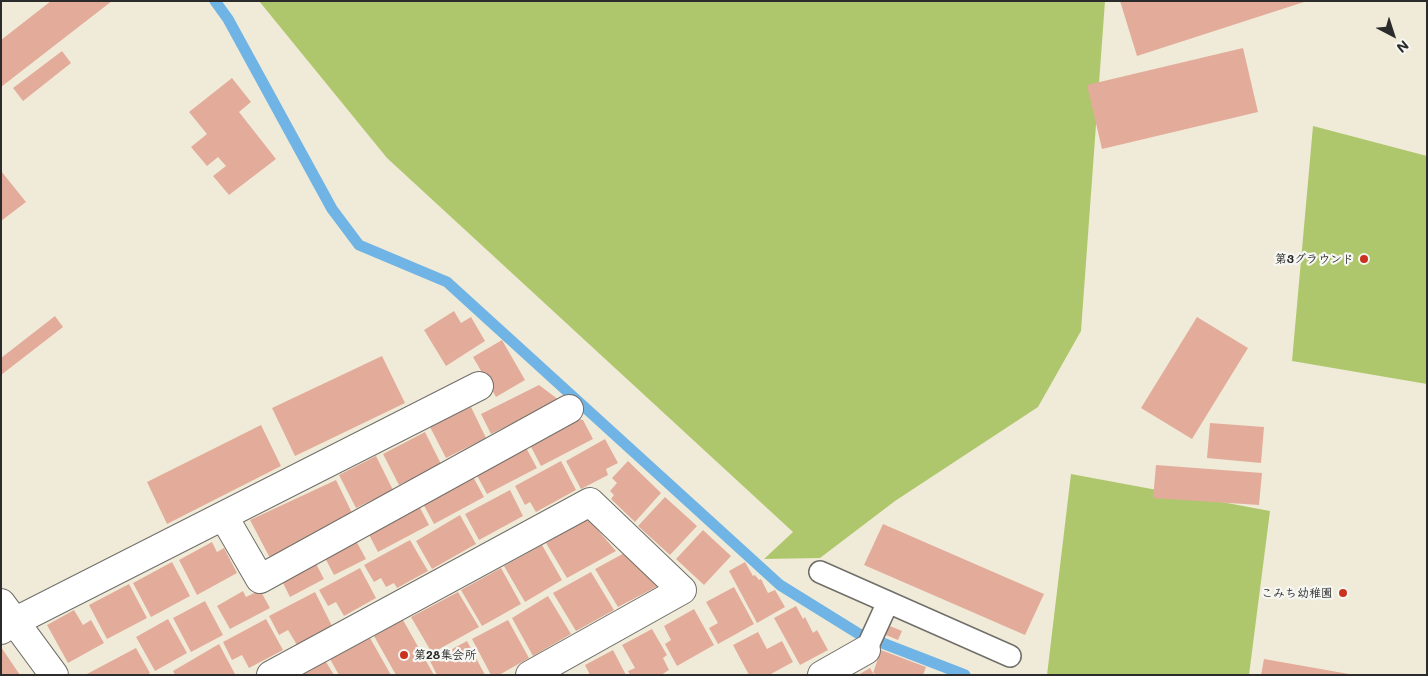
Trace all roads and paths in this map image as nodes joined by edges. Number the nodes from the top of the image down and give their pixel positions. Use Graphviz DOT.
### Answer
graph roads {
  1 [pos="479,386"];
  2 [pos="569,409"];
  3 [pos="224,517"];
  4 [pos="820,572"];
  5 [pos="888,602"];
  6 [pos="6,618"];
  7 [pos="866,650"];
  8 [pos="1010,656"];
  9 [pos="54,675"];
  10 [pos="271,675"];
  11 [pos="530,675"];
  12 [pos="822,675"];
  1 -- 3 [label="street"];
  2 -- 3 [label="street"];
  3 -- 6 [label="street"];
  4 -- 5 [label="lane"];
  5 -- 7 [label="lane"];
  5 -- 8 [label="lane"];
  6 -- 9 [label="street"];
  7 -- 12 [label="street"];
  10 -- 11 [label="street"];
}
